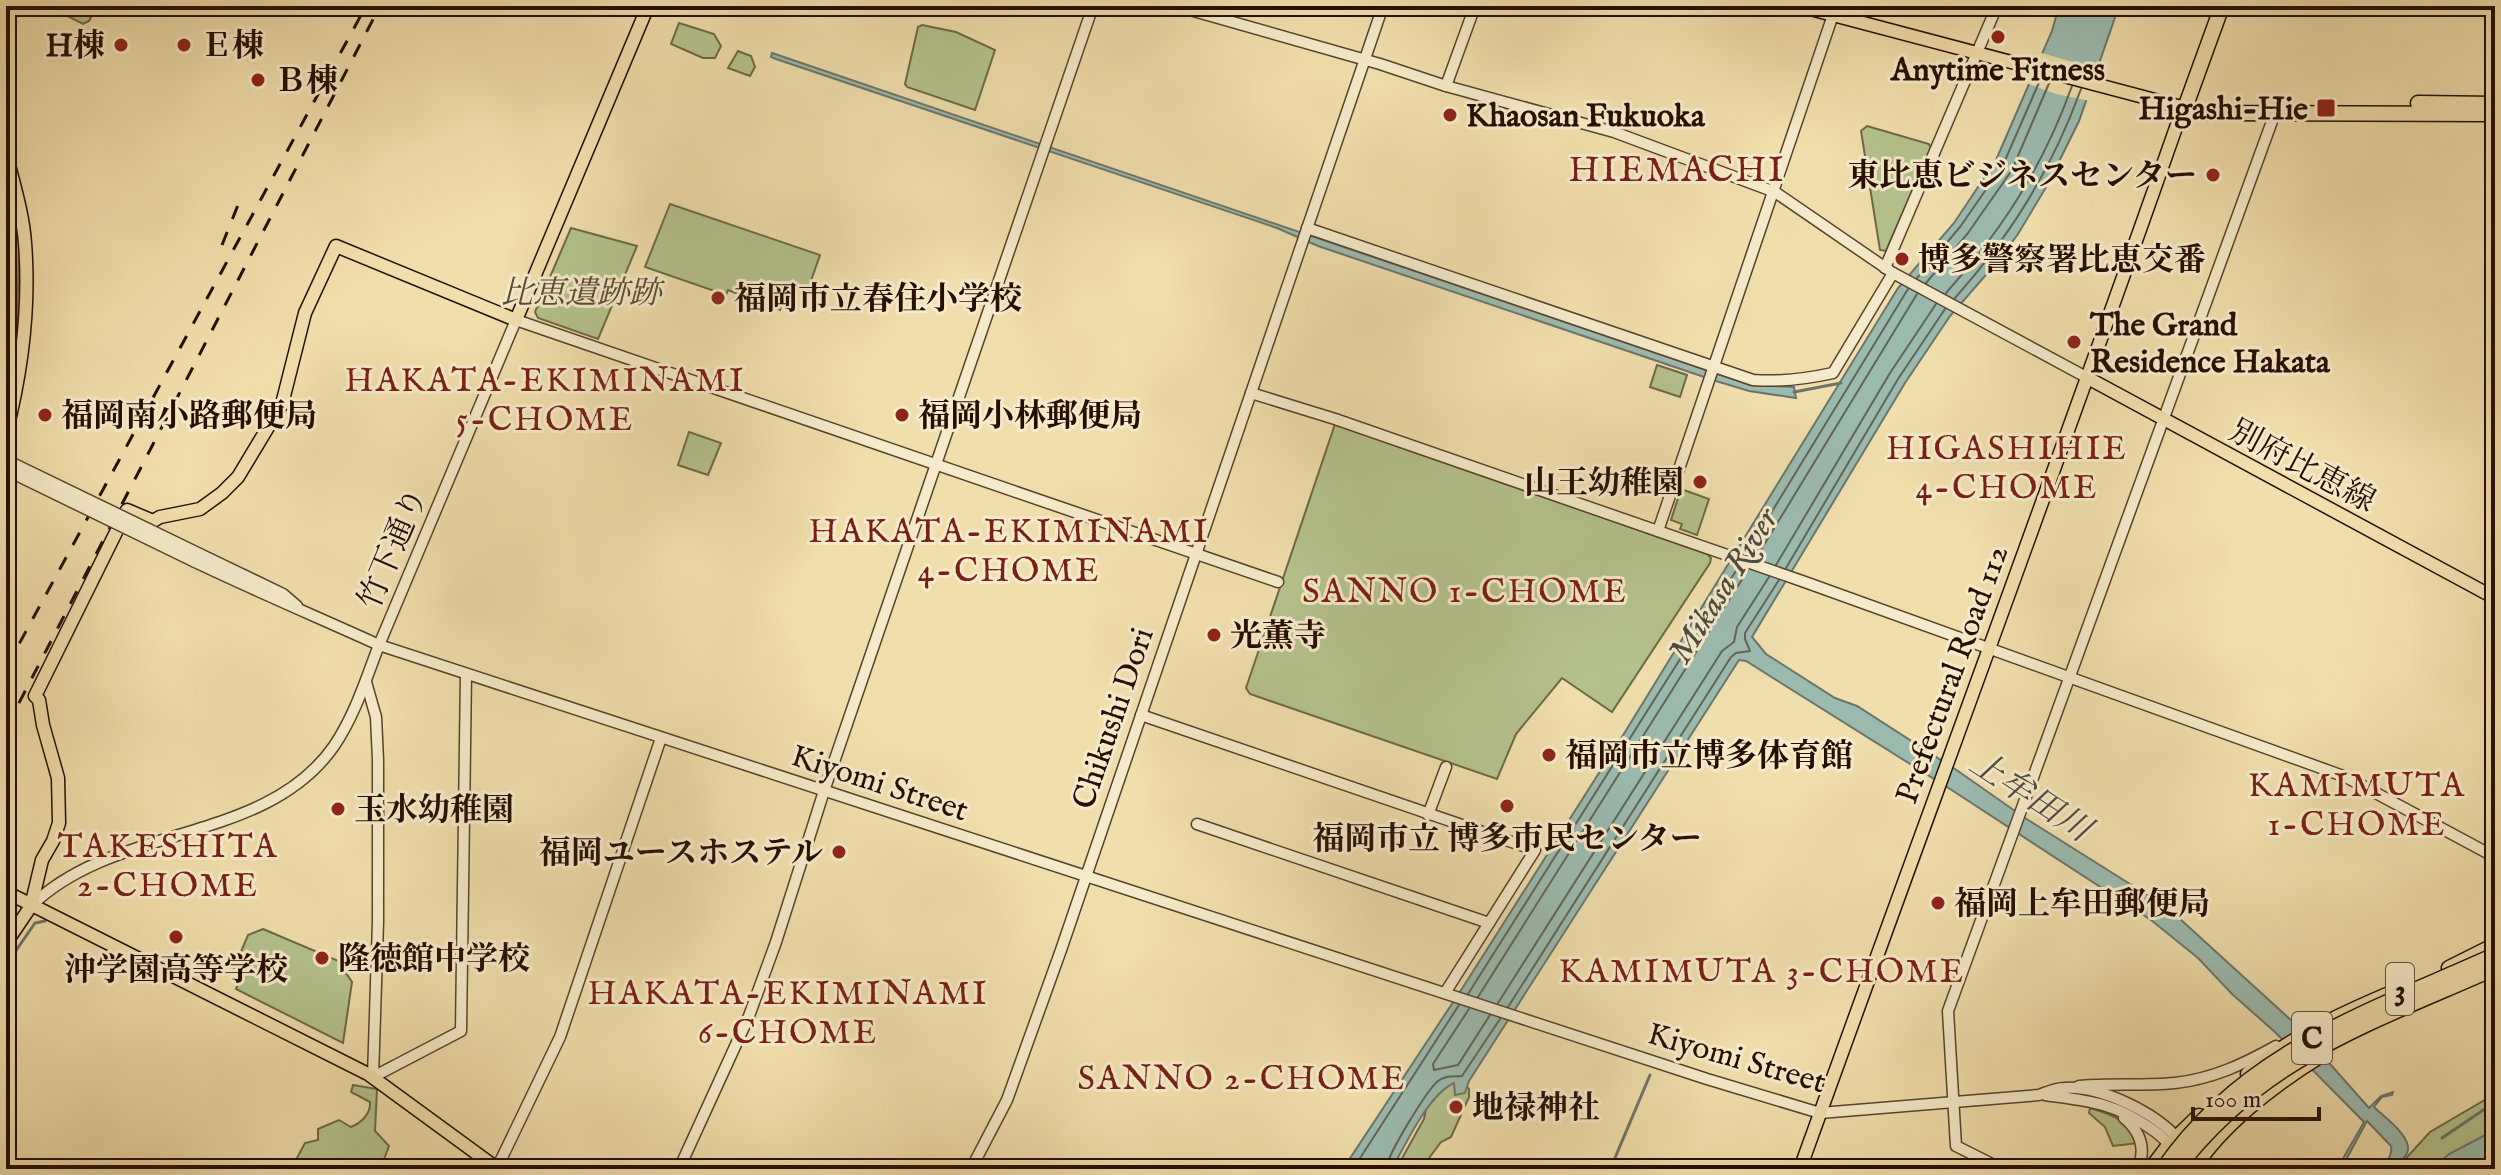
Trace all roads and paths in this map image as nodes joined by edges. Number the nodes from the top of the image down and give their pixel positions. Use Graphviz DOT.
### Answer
graph roads {
  1 [pos="648,6"];
  2 [pos="1093,6"];
  3 [pos="1176,6"];
  4 [pos="1383,6"];
  5 [pos="1475,6"];
  6 [pos="1799,6"];
  7 [pos="1997,6"];
  8 [pos="2222,6"];
  9 [pos="1835,10"];
  10 [pos="1978,53"];
  11 [pos="1364,60"];
  12 [pos="1446,86"];
  13 [pos="2495,104"];
  14 [pos="2185,108"];
  15 [pos="2275,113"];
  16 [pos="2495,114"];
  17 [pos="6,153"];
  18 [pos="1775,192"];
  19 [pos="1307,228"];
  20 [pos="1892,272"];
  21 [pos="516,320"];
  22 [pos="1715,367"];
  23 [pos="2086,377"];
  24 [pos="1251,393"];
  25 [pos="2162,419"];
  26 [pos="6,433"];
  27 [pos="6,460"];
  28 [pos="937,464"];
  29 [pos="6,470"];
  30 [pos="1658,531"];
  31 [pos="1197,553"];
  32 [pos="198,558"];
  33 [pos="1278,582"];
  34 [pos="2495,598"];
  35 [pos="379,645"];
  36 [pos="1988,646"];
  37 [pos="466,674"];
  38 [pos="2070,677"];
  39 [pos="365,680"];
  40 [pos="1141,715"];
  41 [pos="661,738"];
  42 [pos="1446,767"];
  43 [pos="824,791"];
  44 [pos="1428,815"];
  45 [pos="1197,824"];
  46 [pos="2495,857"];
  47 [pos="1086,876"];
  48 [pos="6,892"];
  49 [pos="31,906"];
  50 [pos="1489,923"];
  51 [pos="6,943"];
  52 [pos="2495,945"];
  53 [pos="2495,955"];
  54 [pos="2495,968"];
  55 [pos="2495,974"];
  56 [pos="1445,993"];
  57 [pos="2284,1044"];
  58 [pos="373,1077"];
  59 [pos="2066,1087"];
  60 [pos="2039,1095"];
  61 [pos="1955,1102"];
  62 [pos="2126,1112"];
  63 [pos="1820,1113"];
  64 [pos="2174,1141"];
  65 [pos="2189,1168"];
  66 [pos="497,1169"];
  67 [pos="679,1169"];
  68 [pos="971,1169"];
  69 [pos="1800,1169"];
  70 [pos="2002,1169"];
  71 [pos="2138,1169"];
  72 [pos="2151,1169"];
  73 [pos="2163,1169"];
  1 -- 21 [label="main road, 竹下通り"];
  2 -- 28 [label="street"];
  3 -- 11 [label="street"];
  4 -- 11 [label="street, Chikushi Dori"];
  5 -- 12 [label="street"];
  6 -- 9 [label="main road"];
  7 -- 10 [label="street"];
  8 -- 14 [label="highway"];
  9 -- 10 [label="main road"];
  9 -- 18 [label="street"];
  10 -- 14 [label="main road"];
  10 -- 20 [label="street"];
  11 -- 12 [label="street"];
  11 -- 19 [label="street, Chikushi Dori"];
  12 -- 18 [label="street"];
  13 -- 14 [label="highway"];
  14 -- 15 [label="highway"];
  14 -- 23 [label="main road, Prefectural Road 112"];
  15 -- 16 [label="highway"];
  15 -- 25 [label="street"];
  17 -- 26 [label="main road"];
  18 -- 20 [label="street"];
  18 -- 22 [label="street"];
  19 -- 22 [label="street"];
  19 -- 24 [label="street, Chikushi Dori"];
  20 -- 22 [label="street"];
  20 -- 23 [label="street"];
  21 -- 28 [label="street"];
  21 -- 35 [label="street, 竹下通り"];
  21 -- 49 [label="main road"];
  22 -- 30 [label="street"];
  23 -- 25 [label="main road, 別府比恵線"];
  23 -- 36 [label="main road, Prefectural Road 112"];
  24 -- 30 [label="street"];
  24 -- 31 [label="street, Chikushi Dori"];
  25 -- 34 [label="main road, 別府比恵線"];
  25 -- 38 [label="street"];
  27 -- 32 [label="street, bridge"];
  28 -- 31 [label="street"];
  28 -- 43 [label="street"];
  29 -- 32 [label="street, bridge"];
  30 -- 36 [label="street"];
  31 -- 33 [label="street"];
  31 -- 40 [label="street, Chikushi Dori"];
  32 -- 35 [label="street, Kiyomi Street"];
  35 -- 37 [label="street, Kiyomi Street"];
  35 -- 39 [label="street, 竹下通り"];
  36 -- 38 [label="street"];
  36 -- 63 [label="main road, Prefectural Road 112"];
  37 -- 41 [label="street, Kiyomi Street"];
  37 -- 58 [label="street"];
  38 -- 46 [label="street"];
  38 -- 61 [label="street"];
  39 -- 49 [label="street, 竹下通り"];
  39 -- 58 [label="street"];
  40 -- 44 [label="street"];
  40 -- 47 [label="street, Chikushi Dori"];
  41 -- 43 [label="street, Kiyomi Street"];
  41 -- 66 [label="street"];
  42 -- 44 [label="street"];
  43 -- 47 [label="street, Kiyomi Street"];
  43 -- 67 [label="street"];
  44 -- 50 [label="street"];
  45 -- 50 [label="street"];
  47 -- 56 [label="street, Kiyomi Street"];
  47 -- 68 [label="street, Chikushi Dori"];
  48 -- 49 [label="main road"];
  49 -- 51 [label="main road, 竹下通り"];
  49 -- 58 [label="main road"];
  50 -- 56 [label="street"];
  52 -- 57 [label="highway, 3"];
  53 -- 73 [label="highway, C, bridge"];
  54 -- 65 [label="highway, C, bridge"];
  55 -- 65 [label="highway, 3"];
  56 -- 63 [label="street, Kiyomi Street"];
  57 -- 59 [label="street"];
  57 -- 64 [label="highway, 3"];
  58 -- 66 [label="main road"];
  59 -- 60 [label="street, Kiyomi Street"];
  59 -- 64 [label="street, Kiyomi Street"];
  60 -- 61 [label="street, Kiyomi Street"];
  60 -- 62 [label="street, Kiyomi Street"];
  61 -- 63 [label="street, Kiyomi Street"];
  61 -- 70 [label="street"];
  62 -- 64 [label="street, Kiyomi Street"];
  62 -- 71 [label="street"];
  63 -- 69 [label="main road, Prefectural Road 112"];
  64 -- 65 [label="street"];
  64 -- 72 [label="highway, 3"];
}
